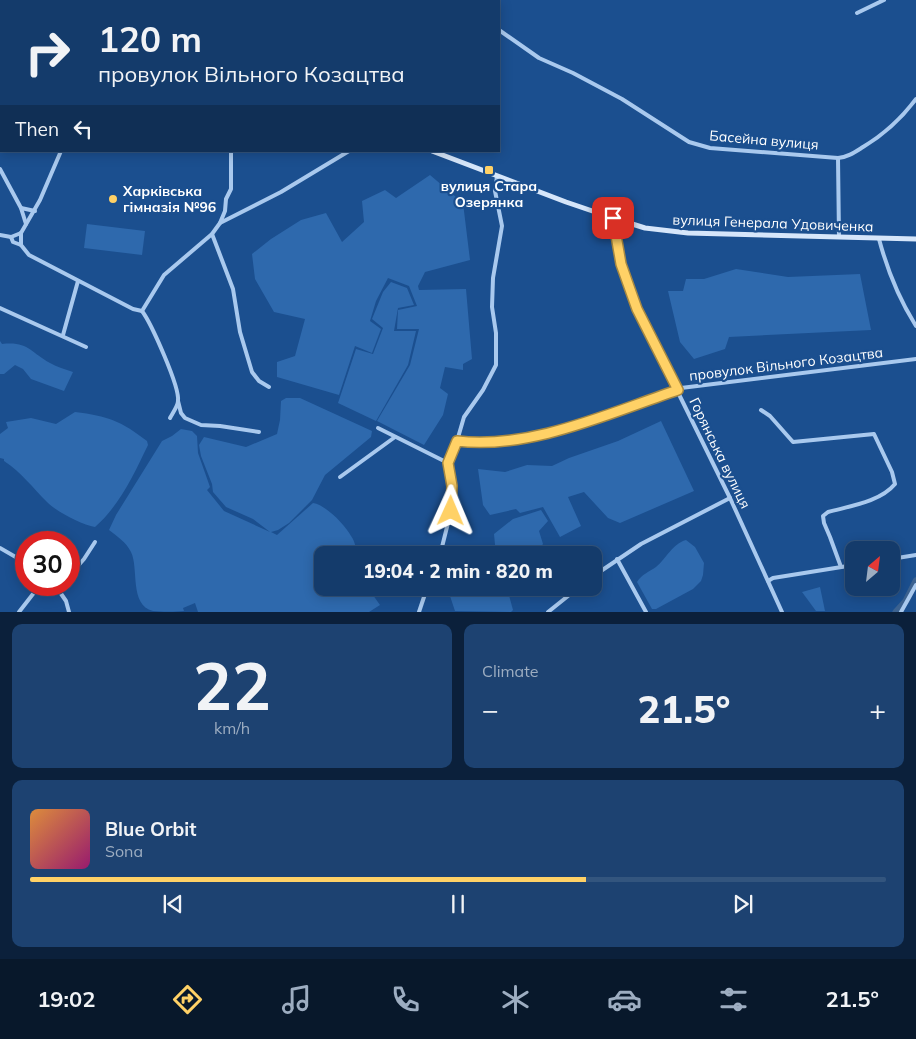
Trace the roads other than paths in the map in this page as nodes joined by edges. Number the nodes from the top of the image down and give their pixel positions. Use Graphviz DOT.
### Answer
graph roads {
  1 [pos="884,0"];
  2 [pos="857,13"];
  3 [pos="500,31"];
  4 [pos="916,99"];
  5 [pos="61,152"];
  6 [pos="231,152"];
  7 [pos="347,152"];
  8 [pos="435,152"];
  9 [pos="838,158"];
  10 [pos="0,169"];
  11 [pos="497,176"];
  12 [pos="21,208"];
  13 [pos="35,211"];
  14 [pos="613,218"];
  15 [pos="26,224"];
  16 [pos="220,224"];
  17 [pos="21,233"];
  18 [pos="212,234"];
  19 [pos="0,235"];
  20 [pos="11,236"];
  21 [pos="839,237"];
  22 [pos="879,238"];
  23 [pos="916,239"];
  24 [pos="21,245"];
  25 [pos="78,281"];
  26 [pos="0,308"];
  27 [pos="142,311"];
  28 [pos="916,326"];
  29 [pos="63,335"];
  30 [pos="86,347"];
  31 [pos="916,359"];
  32 [pos="269,387"];
  33 [pos="678,390"];
  34 [pos="178,401"];
  35 [pos="761,410"];
  36 [pos="170,418"];
  37 [pos="378,428"];
  38 [pos="259,432"];
  39 [pos="395,437"];
  40 [pos="457,441"];
  41 [pos="448,463"];
  42 [pos="340,477"];
  43 [pos="730,498"];
  44 [pos="95,542"];
  45 [pos="442,546"];
  46 [pos="0,548"];
  47 [pos="914,556"];
  48 [pos="15,557"];
  49 [pos="900,558"];
  50 [pos="617,559"];
  51 [pos="80,564"];
  52 [pos="845,566"];
  53 [pos="841,567"];
  54 [pos="602,570"];
  55 [pos="768,581"];
  56 [pos="916,585"];
  57 [pos="31,596"];
  58 [pos="63,596"];
  59 [pos="424,596"];
  60 [pos="568,596"];
  61 [pos="19,612"];
  62 [pos="69,612"];
  63 [pos="419,612"];
  64 [pos="548,612"];
  65 [pos="646,612"];
  66 [pos="782,612"];
  67 [pos="901,612"];
  1 -- 2 [label="street"];
  3 -- 9 [label="street, Басейна вулиця"];
  4 -- 9 [label="street, Басейна вулиця"];
  5 -- 13 [label="street"];
  6 -- 16 [label="street"];
  7 -- 16 [label="street"];
  8 -- 11 [label="main road, вулиця Генерала Удовиченка"];
  9 -- 21 [label="street"];
  10 -- 12 [label="street"];
  11 -- 14 [label="main road, вулиця Генерала Удовиченка"];
  11 -- 40 [label="street"];
  12 -- 13 [label="street"];
  12 -- 15 [label="street"];
  13 -- 15 [label="street"];
  14 -- 21 [label="main road, вулиця Генерала Удовиченка"];
  14 -- 33 [label="street, Горянська вулиця"];
  15 -- 17 [label="street"];
  16 -- 18 [label="street"];
  17 -- 20 [label="street"];
  17 -- 24 [label="street"];
  18 -- 27 [label="street"];
  18 -- 32 [label="street"];
  19 -- 20 [label="street"];
  20 -- 24 [label="street"];
  21 -- 22 [label="main road, вулиця Генерала Удовиченка"];
  22 -- 23 [label="main road, вулиця Генерала Удовиченка"];
  22 -- 28 [label="street"];
  24 -- 25 [label="street"];
  25 -- 27 [label="street"];
  25 -- 29 [label="street"];
  26 -- 29 [label="street"];
  27 -- 34 [label="street"];
  29 -- 30 [label="street"];
  31 -- 33 [label="street, провулок Вільного Козацтва"];
  33 -- 40 [label="street, провулок Вільного Козацтва"];
  33 -- 43 [label="street, Горянська вулиця"];
  34 -- 36 [label="street"];
  34 -- 38 [label="street"];
  35 -- 53 [label="street"];
  37 -- 39 [label="street"];
  39 -- 41 [label="street"];
  39 -- 42 [label="street"];
  40 -- 41 [label="street"];
  41 -- 45 [label="street"];
  43 -- 50 [label="street"];
  43 -- 55 [label="street, Горянська вулиця"];
  44 -- 51 [label="street"];
  46 -- 48 [label="street"];
  47 -- 49 [label="street"];
  50 -- 54 [label="street"];
  50 -- 65 [label="street"];
  52 -- 53 [label="street"];
  53 -- 55 [label="street"];
  55 -- 66 [label="street, Горянська вулиця"];
  56 -- 67 [label="street"];
  57 -- 61 [label="street"];
  58 -- 62 [label="street"];
  59 -- 63 [label="street"];
  60 -- 64 [label="street"];
}
